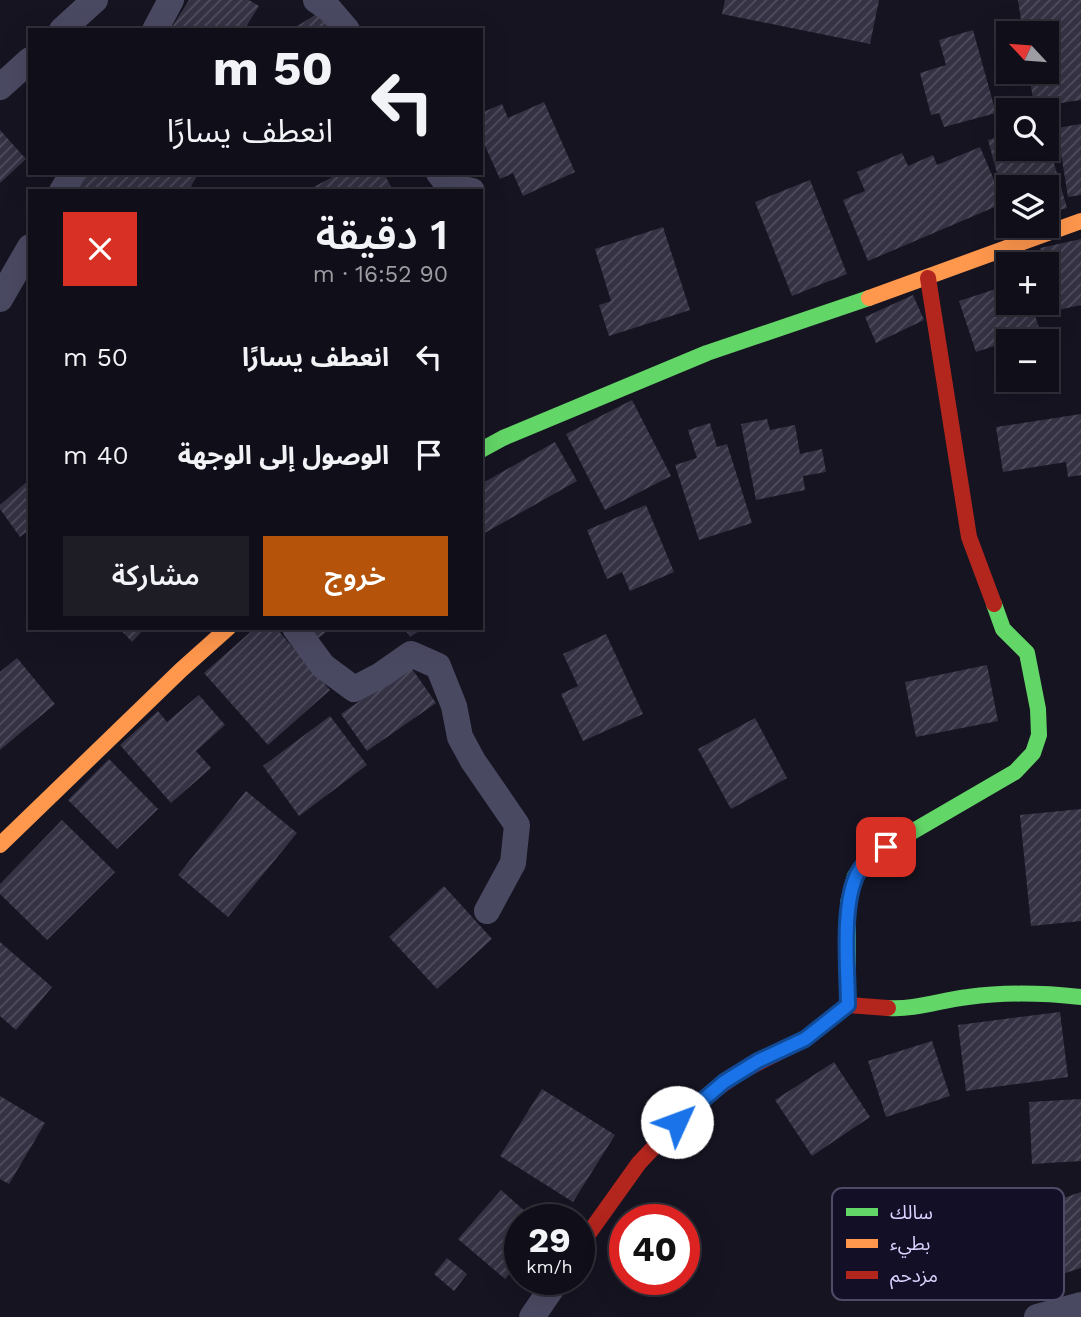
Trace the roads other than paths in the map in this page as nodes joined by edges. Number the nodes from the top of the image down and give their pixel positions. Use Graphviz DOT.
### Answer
graph roads {
  1 [pos="95,0"];
  2 [pos="171,0"];
  3 [pos="316,0"];
  4 [pos="64,28"];
  5 [pos="156,28"];
  6 [pos="345,28"];
  7 [pos="28,62"];
  8 [pos="0,87"];
  9 [pos="441,175"];
  10 [pos="463,189"];
  11 [pos="1081,220"];
  12 [pos="28,250"];
  13 [pos="928,278"];
  14 [pos="0,299"];
  15 [pos="483,449"];
  16 [pos="226,630"];
  17 [pos="296,630"];
  18 [pos="0,845"];
  19 [pos="487,911"];
  20 [pos="1081,997"];
  21 [pos="848,1005"];
  22 [pos="595,1225"];
  23 [pos="547,1295"];
  24 [pos="1081,1305"];
  25 [pos="532,1317"];
  26 [pos="1037,1317"];
  1 -- 4 [label="street"];
  2 -- 5 [label="street"];
  3 -- 6 [label="street"];
  7 -- 8 [label="street"];
  9 -- 10 [label="street"];
  11 -- 13 [label="street"];
  12 -- 14 [label="street"];
  13 -- 15 [label="street"];
  13 -- 21 [label="street"];
  16 -- 18 [label="street"];
  17 -- 19 [label="street"];
  20 -- 21 [label="street"];
  21 -- 22 [label="street"];
  23 -- 25 [label="street"];
  24 -- 26 [label="street"];
}
